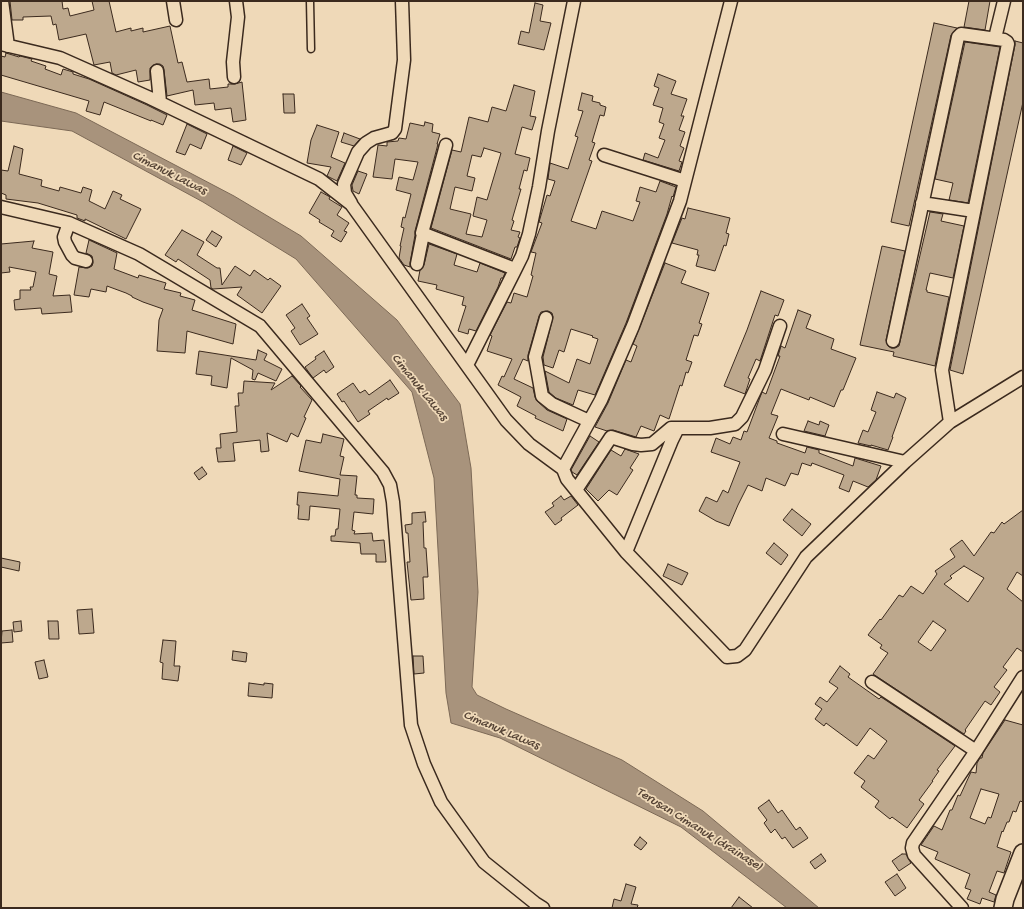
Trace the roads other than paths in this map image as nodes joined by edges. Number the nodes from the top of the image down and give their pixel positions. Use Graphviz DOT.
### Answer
graph roads {
  1 [pos="2,1"];
  2 [pos="173,1"];
  3 [pos="236,1"];
  4 [pos="310,1"];
  5 [pos="402,1"];
  6 [pos="574,1"];
  7 [pos="731,1"];
  8 [pos="1004,1"];
  9 [pos="176,20"];
  10 [pos="995,38"];
  11 [pos="4,45"];
  12 [pos="311,49"];
  13 [pos="157,71"];
  14 [pos="234,78"];
  15 [pos="160,102"];
  16 [pos="446,145"];
  17 [pos="604,155"];
  18 [pos="685,181"];
  19 [pos="922,203"];
  20 [pos="351,204"];
  21 [pos="1,207"];
  22 [pos="974,212"];
  23 [pos="69,223"];
  24 [pos="423,234"];
  25 [pos="86,261"];
  26 [pos="417,264"];
  27 [pos="516,269"];
  28 [pos="546,318"];
  29 [pos="780,326"];
  30 [pos="893,341"];
  31 [pos="467,365"];
  32 [pos="1023,377"];
  33 [pos="589,421"];
  34 [pos="950,422"];
  35 [pos="678,428"];
  36 [pos="783,434"];
  37 [pos="905,462"];
  38 [pos="563,469"];
  39 [pos="576,490"];
  40 [pos="626,552"];
  41 [pos="1023,677"];
  42 [pos="872,682"];
  43 [pos="976,751"];
  44 [pos="1023,853"];
  45 [pos="542,908"];
  46 [pos="962,908"];
  47 [pos="1003,908"];
  1 -- 11 [label="street"];
  2 -- 9 [label="street"];
  3 -- 14 [label="street"];
  4 -- 12 [label="lane"];
  5 -- 20 [label="street"];
  6 -- 27 [label="street"];
  7 -- 18 [label="street"];
  8 -- 10 [label="street"];
  10 -- 19 [label="street"];
  10 -- 22 [label="street"];
  11 -- 15 [label="street"];
  13 -- 15 [label="street"];
  15 -- 20 [label="street"];
  16 -- 24 [label="street"];
  17 -- 18 [label="street"];
  18 -- 33 [label="street"];
  19 -- 22 [label="street"];
  19 -- 30 [label="street"];
  20 -- 31 [label="street"];
  21 -- 23 [label="street"];
  22 -- 34 [label="street"];
  23 -- 25 [label="street"];
  23 -- 45 [label="street"];
  24 -- 26 [label="street"];
  24 -- 27 [label="street"];
  27 -- 31 [label="street"];
  28 -- 33 [label="street"];
  29 -- 35 [label="street"];
  31 -- 38 [label="street"];
  32 -- 34 [label="street"];
  33 -- 38 [label="street"];
  34 -- 37 [label="street"];
  35 -- 39 [label="street"];
  35 -- 40 [label="street"];
  36 -- 37 [label="street"];
  37 -- 40 [label="street"];
  38 -- 39 [label="street"];
  39 -- 40 [label="street"];
  41 -- 43 [label="street"];
  42 -- 43 [label="street"];
  43 -- 46 [label="street"];
  44 -- 47 [label="street"];
}
